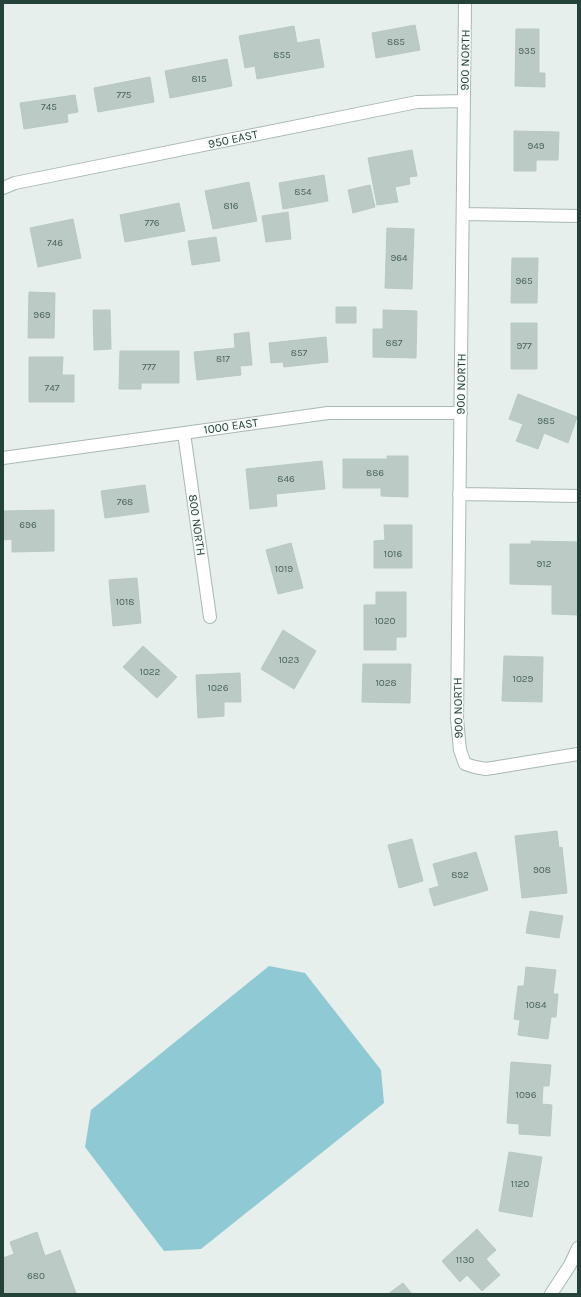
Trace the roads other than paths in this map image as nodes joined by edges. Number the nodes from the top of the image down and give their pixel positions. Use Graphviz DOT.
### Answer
graph roads {
  1 [pos="465,3"];
  2 [pos="464,100"];
  3 [pos="3,188"];
  4 [pos="463,214"];
  5 [pos="578,216"];
  6 [pos="460,413"];
  7 [pos="184,433"];
  8 [pos="3,458"];
  9 [pos="460,494"];
  10 [pos="578,496"];
  11 [pos="210,617"];
  12 [pos="578,754"];
  13 [pos="578,1248"];
  14 [pos="551,1294"];
  1 -- 2 [label="street, 900 NORTH"];
  2 -- 3 [label="street, 950 EAST"];
  2 -- 4 [label="street, 900 NORTH"];
  4 -- 5 [label="street"];
  4 -- 6 [label="street, 900 NORTH"];
  6 -- 7 [label="street, 1000 EAST"];
  6 -- 9 [label="street, 900 NORTH"];
  7 -- 8 [label="street, 1000 EAST"];
  7 -- 11 [label="street, 800 NORTH"];
  9 -- 10 [label="street"];
  9 -- 12 [label="street, 900 NORTH"];
  13 -- 14 [label="street"];
}
